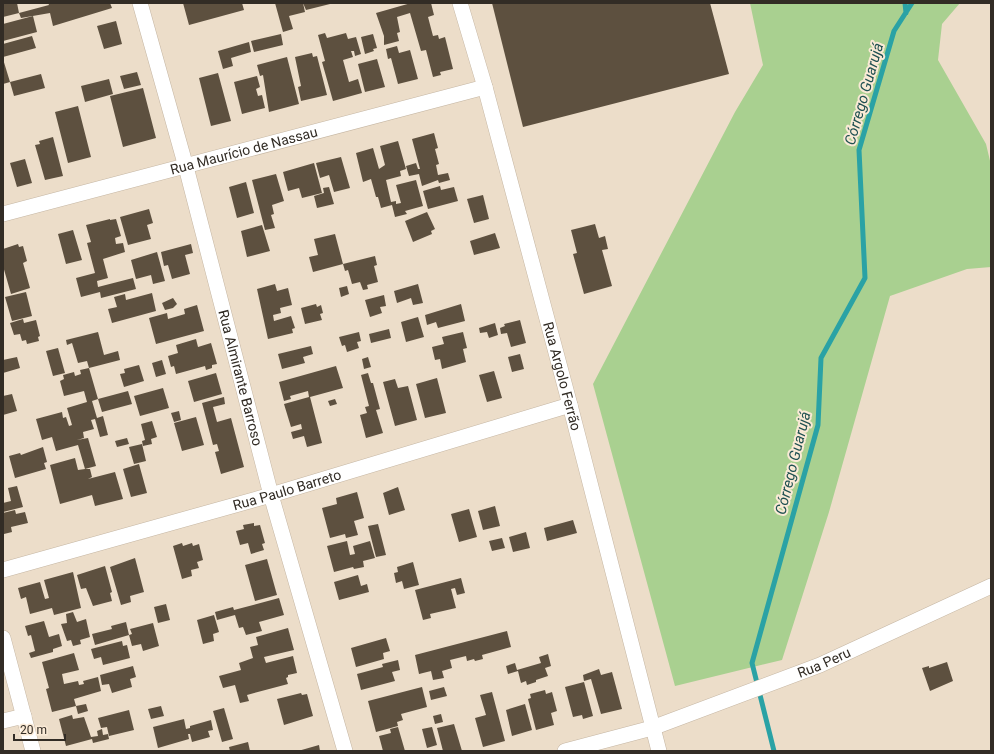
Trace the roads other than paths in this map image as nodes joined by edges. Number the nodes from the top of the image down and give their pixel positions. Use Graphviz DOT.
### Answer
graph roads {
  1 [pos="140,3"];
  2 [pos="460,3"];
  3 [pos="485,87"];
  4 [pos="186,167"];
  5 [pos="3,214"];
  6 [pos="570,405"];
  7 [pos="271,495"];
  8 [pos="3,570"];
  9 [pos="991,586"];
  10 [pos="3,638"];
  11 [pos="24,716"];
  12 [pos="3,721"];
  13 [pos="652,728"];
  14 [pos="33,751"];
  15 [pos="345,751"];
  16 [pos="565,751"];
  17 [pos="659,751"];
  1 -- 4 [label="street, Rua Almirante Barroso"];
  2 -- 3 [label="street, Rua Argolo Ferrão"];
  3 -- 4 [label="street, Rua Maurício de Nassau"];
  3 -- 6 [label="street, Rua Argolo Ferrão"];
  4 -- 5 [label="street, Rua Maurício de Nassau"];
  4 -- 7 [label="street, Rua Almirante Barroso"];
  6 -- 7 [label="street, Rua Paulo Barreto"];
  6 -- 13 [label="street, Rua Argolo Ferrão"];
  7 -- 8 [label="street, Rua Paulo Barreto"];
  7 -- 15 [label="street, Rua Almirante Barroso"];
  9 -- 13 [label="street, Rua Peru"];
  10 -- 11 [label="street"];
  11 -- 12 [label="street"];
  11 -- 14 [label="street"];
  13 -- 16 [label="street, Rua Peru"];
  13 -- 17 [label="street, Rua Argolo Ferrão"];
}
